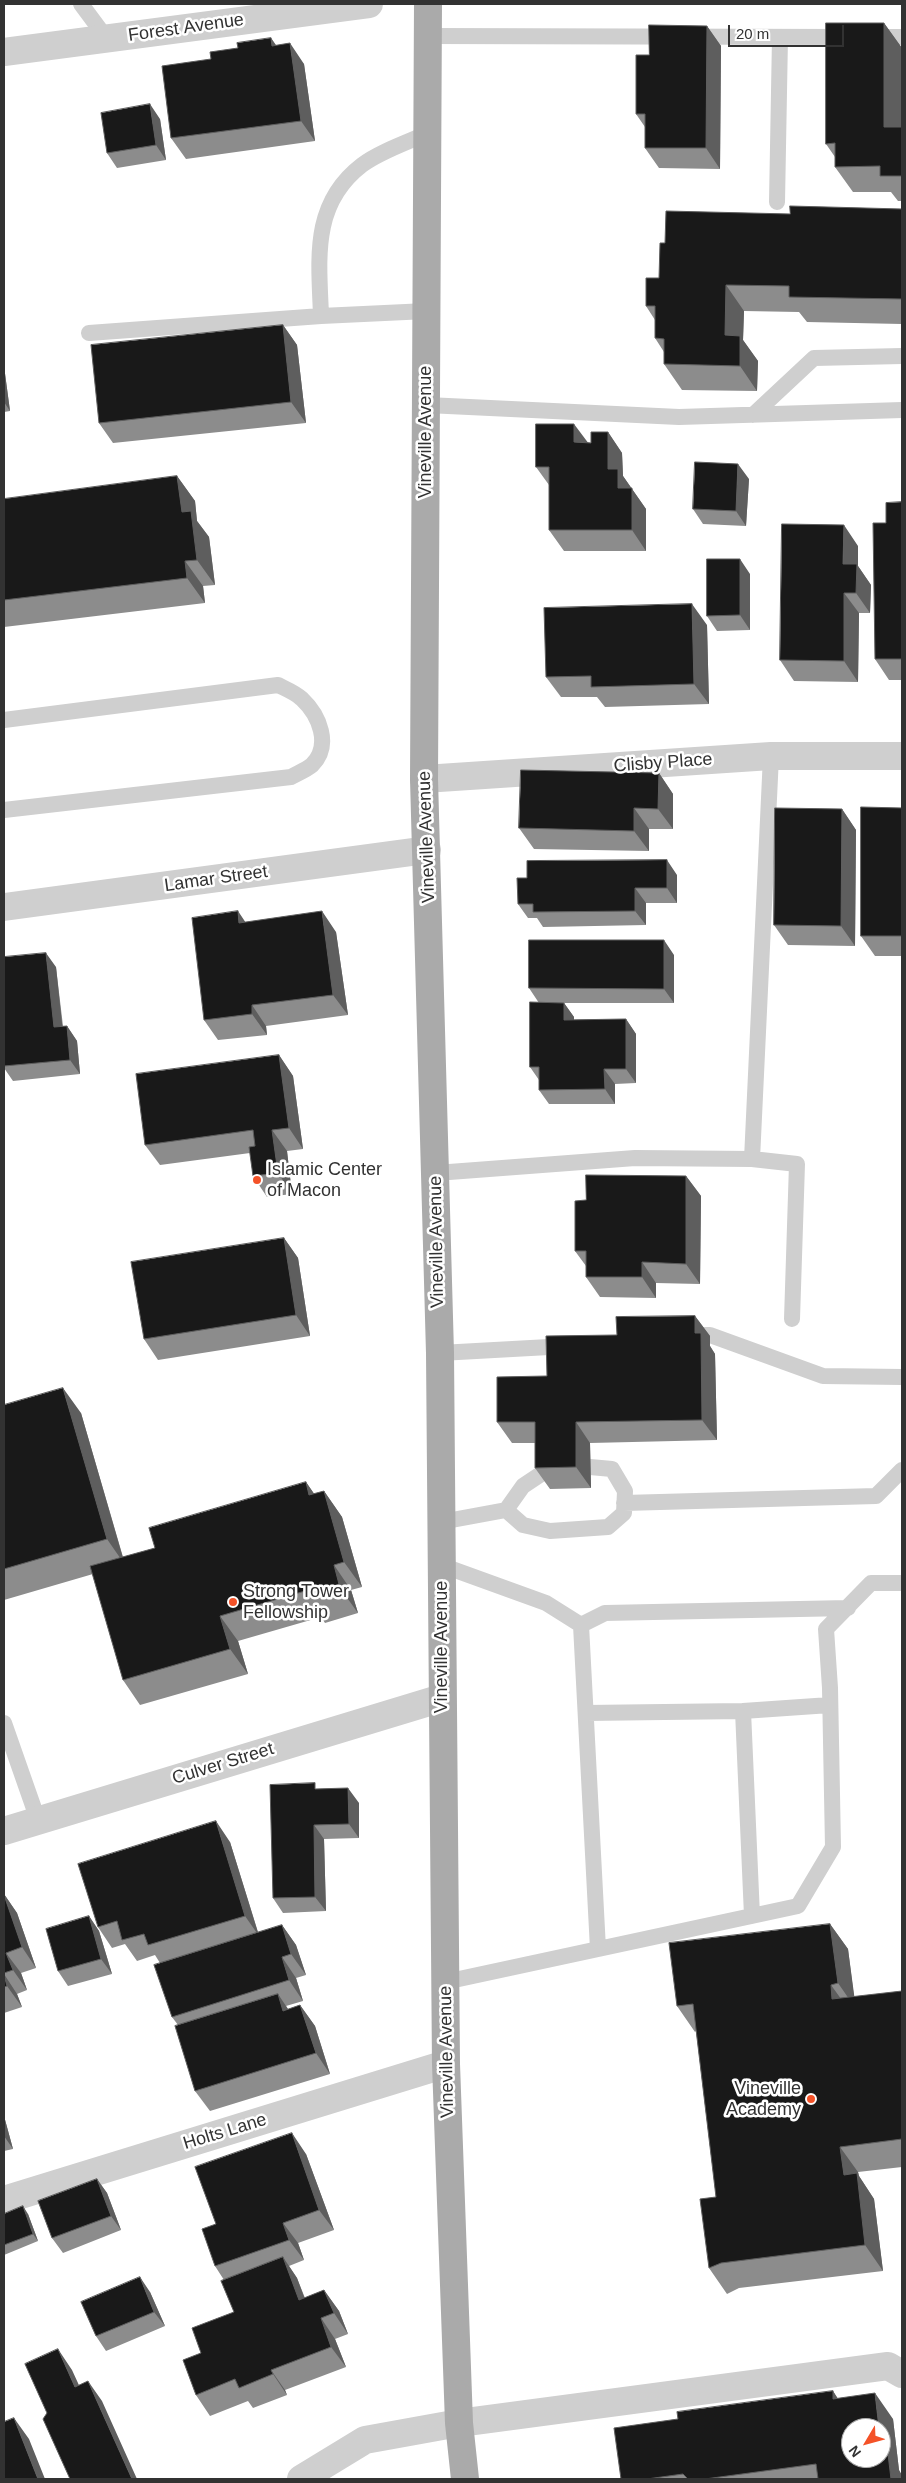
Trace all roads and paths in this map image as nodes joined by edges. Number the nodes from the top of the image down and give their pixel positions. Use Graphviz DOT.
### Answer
graph roads {
  1 [pos="82,4"];
  2 [pos="369,4"];
  3 [pos="428,4"];
  4 [pos="428,36"];
  5 [pos="780,36"];
  6 [pos="902,37"];
  7 [pos="107,38"];
  8 [pos="4,52"];
  9 [pos="428,133"];
  10 [pos="778,202"];
  11 [pos="427,311"];
  12 [pos="321,316"];
  13 [pos="89,333"];
  14 [pos="902,356"];
  15 [pos="427,405"];
  16 [pos="902,410"];
  17 [pos="753,415"];
  18 [pos="4,720"];
  19 [pos="771,756"];
  20 [pos="902,756"];
  21 [pos="424,779"];
  22 [pos="4,810"];
  23 [pos="427,850"];
  24 [pos="4,907"];
  25 [pos="752,1158"];
  26 [pos="436,1173"];
  27 [pos="792,1319"];
  28 [pos="670,1335"];
  29 [pos="580,1345"];
  30 [pos="440,1353"];
  31 [pos="902,1376"];
  32 [pos="590,1467"];
  33 [pos="550,1468"];
  34 [pos="902,1470"];
  35 [pos="624,1504"];
  36 [pos="506,1510"];
  37 [pos="441,1522"];
  38 [pos="441,1565"];
  39 [pos="902,1583"];
  40 [pos="848,1608"];
  41 [pos="581,1625"];
  42 [pos="442,1698"];
  43 [pos="830,1705"];
  44 [pos="743,1711"];
  45 [pos="586,1713"];
  46 [pos="4,1723"];
  47 [pos="38,1820"];
  48 [pos="4,1831"];
  49 [pos="752,1916"];
  50 [pos="598,1949"];
  51 [pos="445,1982"];
  52 [pos="446,2064"];
  53 [pos="4,2200"];
  54 [pos="902,2374"];
  55 [pos="459,2423"];
  56 [pos="301,2479"];
  57 [pos="465,2479"];
  1 -- 7 [label="lane"];
  2 -- 7 [label="street, Forest Avenue"];
  3 -- 4 [label="main road, Vineville Avenue"];
  4 -- 5 [label="lane"];
  4 -- 9 [label="main road, Vineville Avenue"];
  5 -- 6 [label="lane"];
  5 -- 10 [label="lane"];
  7 -- 8 [label="street, Forest Avenue"];
  9 -- 11 [label="main road, Vineville Avenue"];
  9 -- 12 [label="lane"];
  11 -- 12 [label="lane"];
  11 -- 15 [label="main road, Vineville Avenue"];
  12 -- 13 [label="lane"];
  14 -- 17 [label="lane"];
  15 -- 17 [label="lane"];
  15 -- 21 [label="main road, Vineville Avenue"];
  16 -- 17 [label="lane"];
  18 -- 22 [label="lane"];
  19 -- 20 [label="street, Clisby Place"];
  19 -- 21 [label="street, Clisby Place"];
  19 -- 25 [label="lane"];
  21 -- 23 [label="main road, Vineville Avenue"];
  23 -- 24 [label="street, Lamar Street"];
  23 -- 26 [label="main road, Vineville Avenue"];
  25 -- 26 [label="lane"];
  25 -- 27 [label="lane"];
  26 -- 30 [label="main road, Vineville Avenue"];
  28 -- 31 [label="lane"];
  29 -- 30 [label="lane"];
  30 -- 37 [label="main road, Vineville Avenue"];
  32 -- 35 [label="lane"];
  33 -- 36 [label="lane"];
  34 -- 35 [label="lane"];
  35 -- 36 [label="lane"];
  36 -- 37 [label="lane"];
  37 -- 38 [label="main road, Vineville Avenue"];
  38 -- 41 [label="lane"];
  38 -- 42 [label="main road, Vineville Avenue"];
  39 -- 40 [label="lane"];
  40 -- 41 [label="lane"];
  40 -- 43 [label="lane"];
  41 -- 45 [label="lane"];
  42 -- 47 [label="street, Culver Street"];
  42 -- 51 [label="main road, Vineville Avenue"];
  43 -- 44 [label="lane"];
  43 -- 49 [label="lane"];
  44 -- 45 [label="lane"];
  44 -- 49 [label="lane"];
  45 -- 50 [label="lane"];
  46 -- 47 [label="lane"];
  47 -- 48 [label="street, Culver Street"];
  49 -- 50 [label="lane"];
  50 -- 51 [label="lane"];
  51 -- 52 [label="main road, Vineville Avenue"];
  52 -- 53 [label="street, Holts Lane"];
  52 -- 55 [label="main road, Vineville Avenue"];
  54 -- 55 [label="street"];
  55 -- 56 [label="street"];
  55 -- 57 [label="main road, Vineville Avenue"];
}
